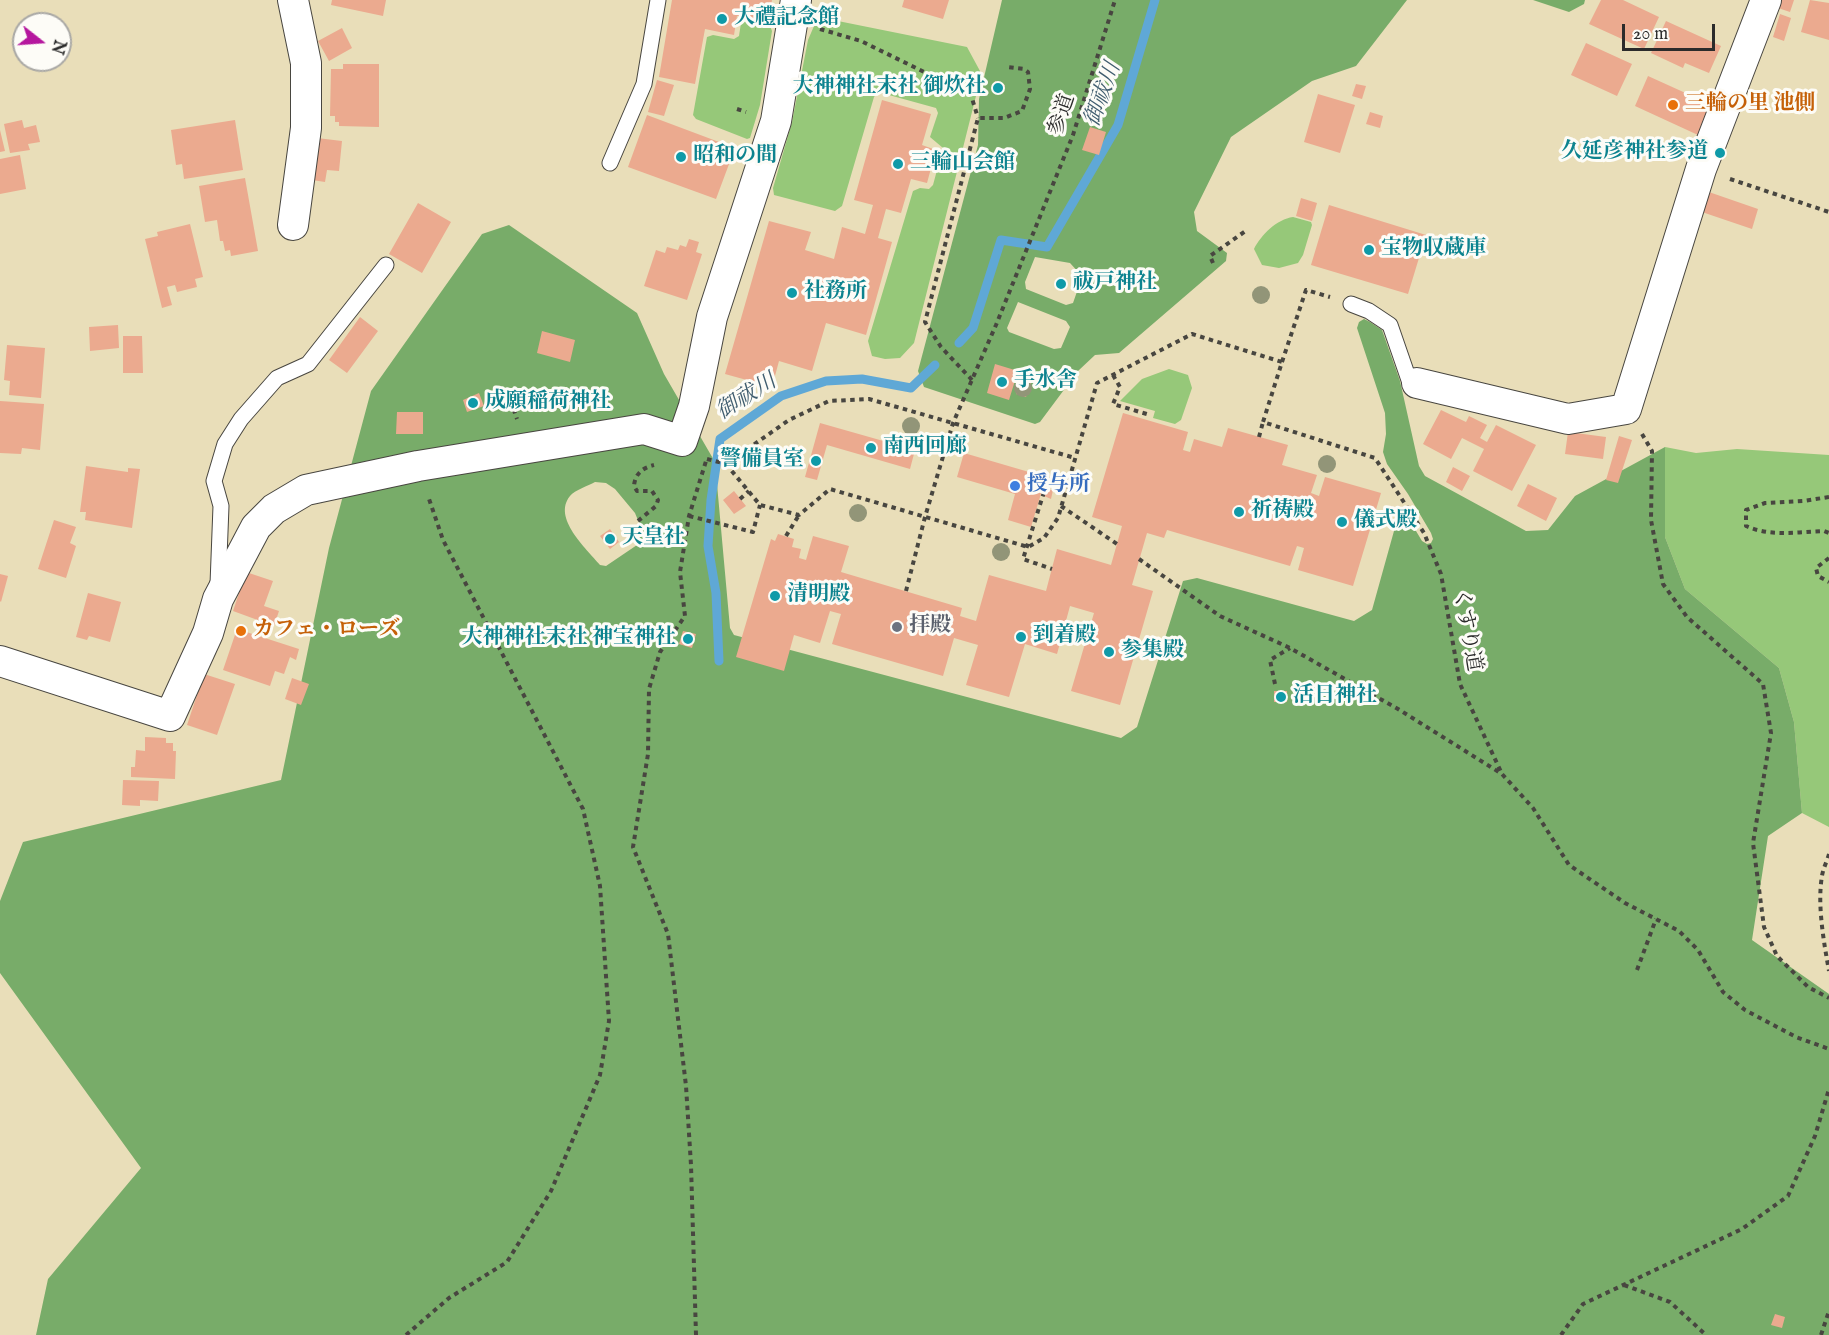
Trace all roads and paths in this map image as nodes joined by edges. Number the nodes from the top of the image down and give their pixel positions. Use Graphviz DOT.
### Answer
graph roads {
  1 [pos="293,0"];
  2 [pos="658,0"];
  3 [pos="1115,0"];
  4 [pos="1766,0"];
  5 [pos="803,13"];
  6 [pos="1007,67"];
  7 [pos="978,118"];
  8 [pos="610,163"];
  9 [pos="1701,169"];
  10 [pos="1829,212"];
  11 [pos="293,225"];
  12 [pos="1247,230"];
  13 [pos="1214,263"];
  14 [pos="386,265"];
  15 [pos="1351,304"];
  16 [pos="1282,362"];
  17 [pos="1113,375"];
  18 [pos="972,380"];
  19 [pos="1417,383"];
  20 [pos="492,395"];
  21 [pos="1626,409"];
  22 [pos="1150,415"];
  23 [pos="1263,422"];
  24 [pos="953,423"];
  25 [pos="1259,437"];
  26 [pos="527,448"];
  27 [pos="1075,458"];
  28 [pos="664,463"];
  29 [pos="724,463"];
  30 [pos="418,466"];
  31 [pos="749,491"];
  32 [pos="1044,492"];
  33 [pos="1829,497"];
  34 [pos="740,499"];
  35 [pos="760,505"];
  36 [pos="1061,506"];
  37 [pos="799,515"];
  38 [pos="689,516"];
  39 [pos="925,517"];
  40 [pos="638,520"];
  41 [pos="1829,532"];
  42 [pos="786,537"];
  43 [pos="1117,544"];
  44 [pos="1028,547"];
  45 [pos="1829,558"];
  46 [pos="1139,559"];
  47 [pos="1052,569"];
  48 [pos="1829,582"];
  49 [pos="906,591"];
  50 [pos="218,599"];
  51 [pos="1290,648"];
  52 [pos="0,661"];
  53 [pos="1275,684"];
  54 [pos="1502,774"];
  55 [pos="1829,854"];
  56 [pos="1656,919"];
  57 [pos="1637,970"];
  58 [pos="1829,971"];
  59 [pos="1829,998"];
  60 [pos="1829,1049"];
  61 [pos="1829,1089"];
  62 [pos="1623,1285"];
  63 [pos="1829,1311"];
  64 [pos="406,1335"];
  65 [pos="696,1335"];
  66 [pos="1562,1335"];
  67 [pos="1706,1335"];
  68 [pos="1821,1335"];
  1 -- 11 [label="street"];
  2 -- 8 [label="lane"];
  3 -- 18 [label="path, 参道"];
  4 -- 9 [label="street"];
  5 -- 7 [label="path"];
  5 -- 26 [label="street"];
  6 -- 7 [label="path"];
  7 -- 18 [label="path"];
  9 -- 10 [label="path"];
  9 -- 21 [label="street"];
  12 -- 13 [label="path"];
  14 -- 50 [label="lane"];
  15 -- 16 [label="path"];
  15 -- 19 [label="lane"];
  16 -- 17 [label="path"];
  16 -- 23 [label="path"];
  17 -- 22 [label="path"];
  17 -- 27 [label="path"];
  18 -- 24 [label="path, 参道"];
  19 -- 21 [label="street"];
  20 -- 26 [label="path"];
  21 -- 59 [label="path"];
  23 -- 25 [label="path"];
  23 -- 54 [label="path, くすり道"];
  24 -- 27 [label="path"];
  24 -- 29 [label="path"];
  24 -- 39 [label="path, 参道"];
  26 -- 30 [label="street"];
  27 -- 36 [label="path"];
  28 -- 40 [label="path"];
  29 -- 31 [label="path"];
  29 -- 38 [label="path"];
  30 -- 50 [label="street"];
  30 -- 64 [label="path"];
  31 -- 34 [label="path"];
  31 -- 35 [label="path"];
  32 -- 44 [label="path"];
  33 -- 41 [label="path"];
  35 -- 37 [label="path"];
  35 -- 38 [label="path"];
  36 -- 43 [label="path"];
  36 -- 44 [label="path"];
  37 -- 39 [label="path"];
  37 -- 42 [label="path"];
  38 -- 65 [label="path"];
  39 -- 44 [label="path"];
  39 -- 49 [label="path, 参道"];
  44 -- 47 [label="path"];
  45 -- 48 [label="path"];
  46 -- 51 [label="path"];
  50 -- 52 [label="street"];
  51 -- 53 [label="path"];
  51 -- 54 [label="path"];
  54 -- 56 [label="path"];
  55 -- 58 [label="path"];
  56 -- 57 [label="path"];
  56 -- 60 [label="path"];
  61 -- 62 [label="path"];
  62 -- 66 [label="path"];
  62 -- 67 [label="path"];
  63 -- 68 [label="path"];
}
